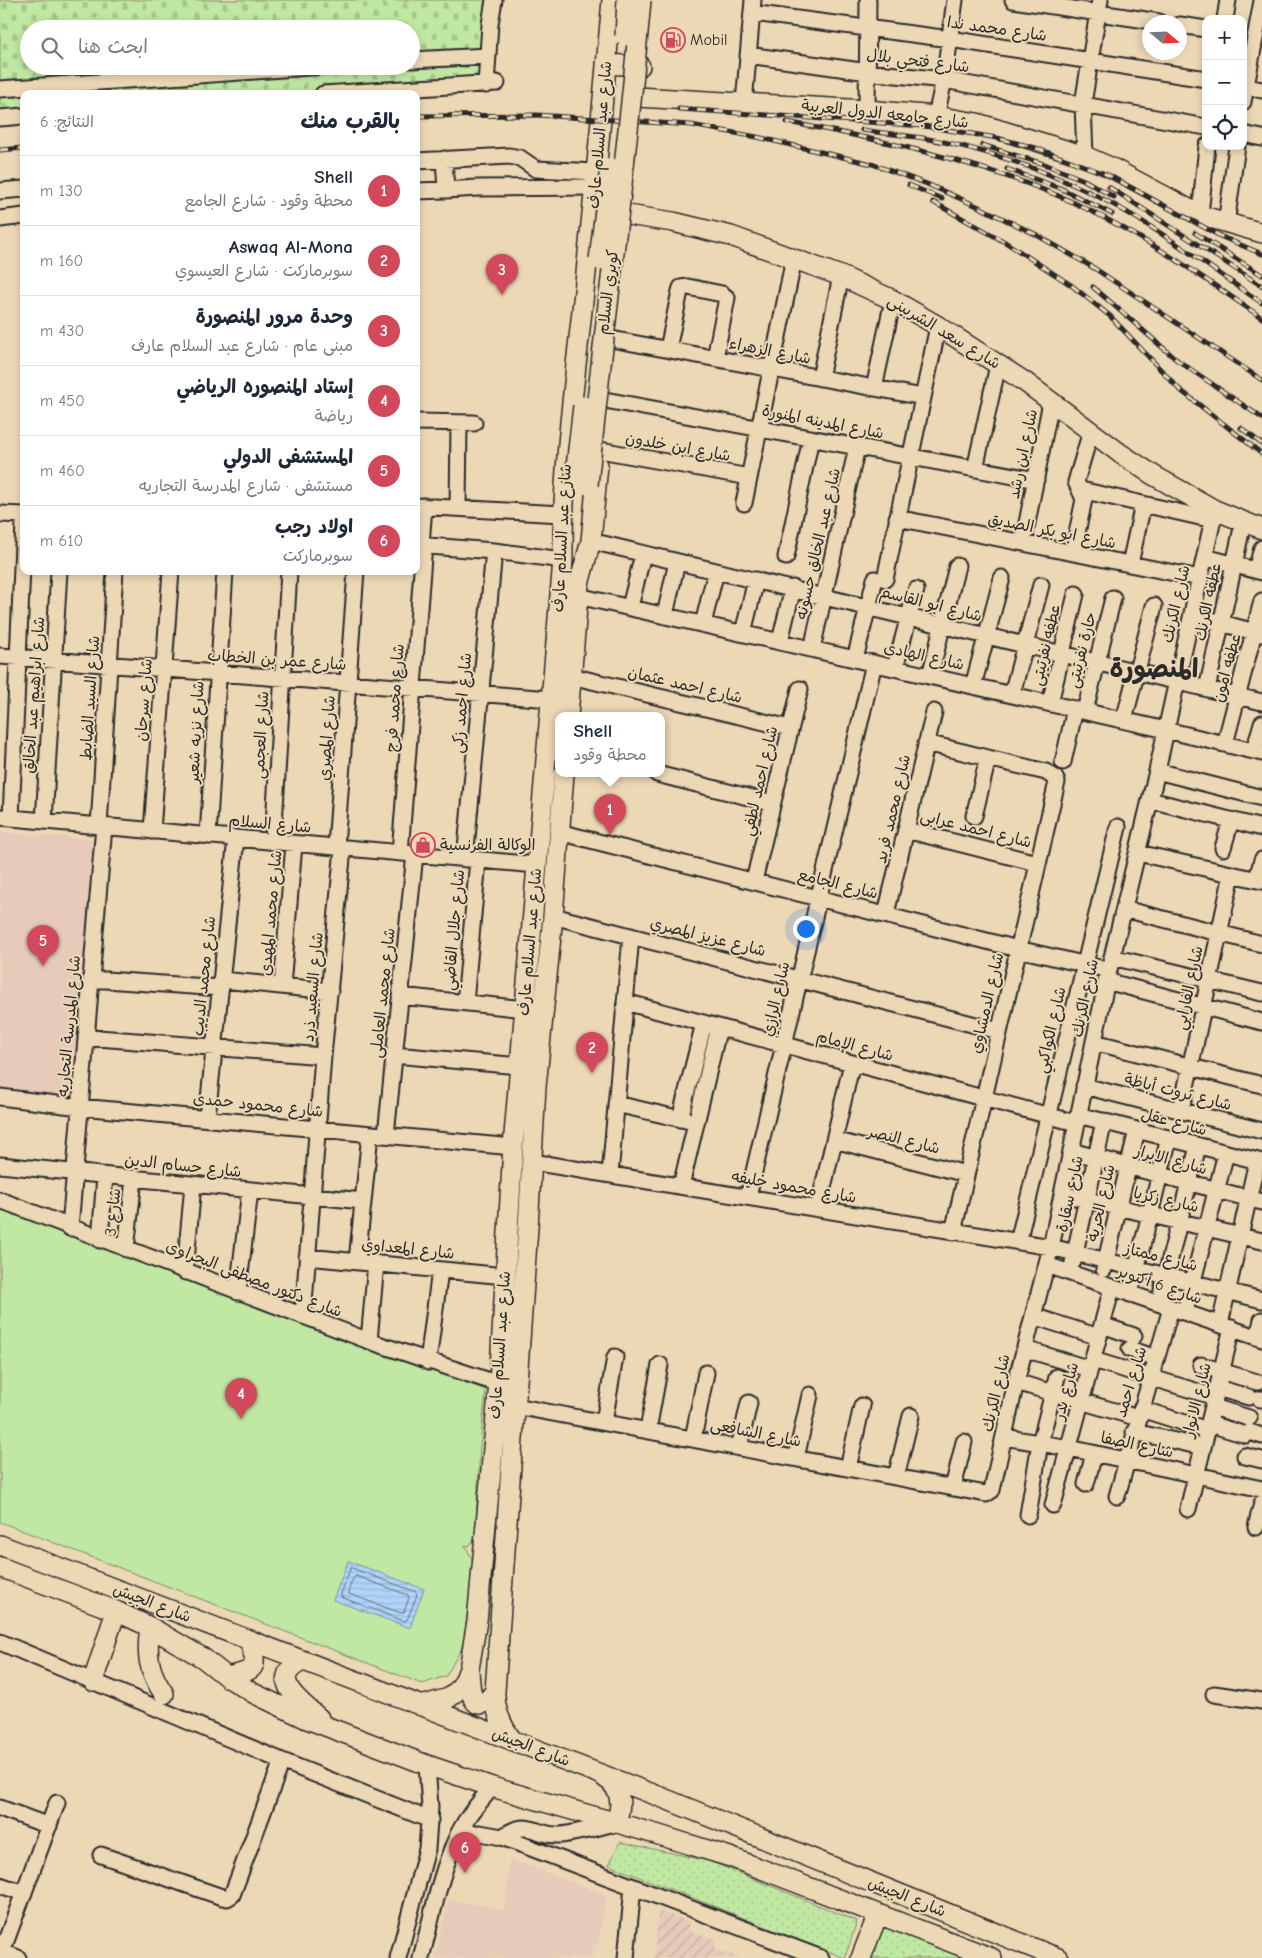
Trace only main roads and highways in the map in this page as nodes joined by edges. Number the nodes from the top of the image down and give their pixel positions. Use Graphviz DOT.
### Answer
graph roads {
  1 [pos="612,0"];
  2 [pos="627,0"];
  3 [pos="640,0"];
  4 [pos="648,0"];
  5 [pos="606,64"];
  6 [pos="640,66"];
  7 [pos="637,97"];
  8 [pos="593,210"];
  9 [pos="623,213"];
  10 [pos="1262,233"];
  11 [pos="565,466"];
  12 [pos="598,469"];
  13 [pos="581,485"];
  14 [pos="1262,529"];
  15 [pos="563,560"];
  16 [pos="578,590"];
  17 [pos="568,712"];
  18 [pos="564,777"];
  19 [pos="0,1546"];
  20 [pos="0,1567"];
  21 [pos="116,1612"];
  22 [pos="150,1627"];
  23 [pos="248,1640"];
  24 [pos="303,1661"];
  25 [pos="469,1669"];
  26 [pos="227,1677"];
  27 [pos="93,1681"];
  28 [pos="495,1691"];
  29 [pos="164,1694"];
  30 [pos="421,1706"];
  31 [pos="335,1730"];
  32 [pos="512,1740"];
  33 [pos="601,1774"];
  34 [pos="615,1823"];
  35 [pos="878,1914"];
  36 [pos="861,1958"];
  37 [pos="992,1958"];
  38 [pos="1058,1958"];
  1 -- 5 [label="main road, شارع عبد السلام عارف"];
  2 -- 13 [label="main road, كوبري السلام, bridge"];
  3 -- 13 [label="main road, كوبري السلام, bridge"];
  4 -- 6 [label="main road, شارع عبد السلام عارف"];
  5 -- 6 [label="main road"];
  5 -- 8 [label="main road, شارع عبد السلام عارف"];
  6 -- 7 [label="main road, شارع عبد السلام عارف"];
  7 -- 9 [label="main road, شارع عبد السلام عارف"];
  7 -- 10 [label="main road, شارع جامعه الدول العربية"];
  8 -- 9 [label="main road, شارع سعد الشربينى"];
  8 -- 11 [label="main road, شارع عبد السلام عارف"];
  9 -- 12 [label="main road, شارع عبد السلام عارف"];
  9 -- 14 [label="main road, شارع سعد الشربينى"];
  11 -- 12 [label="main road"];
  11 -- 15 [label="main road, شارع عبد السلام عارف"];
  12 -- 16 [label="main road, شارع عبد السلام عارف"];
  13 -- 15 [label="main road, كوبري السلام"];
  13 -- 16 [label="main road, كوبري السلام"];
  15 -- 25 [label="main road, شارع عبد السلام عارف"];
  16 -- 17 [label="main road, شارع عبد السلام عارف"];
  18 -- 28 [label="main road, شارع عبد السلام عارف"];
  19 -- 23 [label="main road, شارع الجيش"];
  20 -- 21 [label="main road, شارع الجيش"];
  21 -- 22 [label="main road, شارع الجيش"];
  21 -- 27 [label="main road"];
  22 -- 26 [label="main road, شارع الجيش"];
  22 -- 29 [label="main road"];
  23 -- 24 [label="main road, شارع الجيش"];
  23 -- 26 [label="main road"];
  24 -- 30 [label="main road, شارع الجيش"];
  24 -- 31 [label="main road"];
  25 -- 28 [label="main road"];
  25 -- 30 [label="main road, شارع عبد السلام عارف"];
  26 -- 31 [label="main road, شارع الجيش"];
  28 -- 32 [label="main road, شارع عبد السلام عارف"];
  30 -- 32 [label="main road, شارع الجيش"];
  31 -- 34 [label="main road, شارع الجيش"];
  32 -- 33 [label="main road, شارع الجيش"];
  33 -- 34 [label="main road"];
  33 -- 38 [label="main road, شارع الجيش"];
  34 -- 35 [label="main road, شارع الجيش"];
  35 -- 36 [label="main road"];
  35 -- 37 [label="main road, شارع الجيش"];
}
